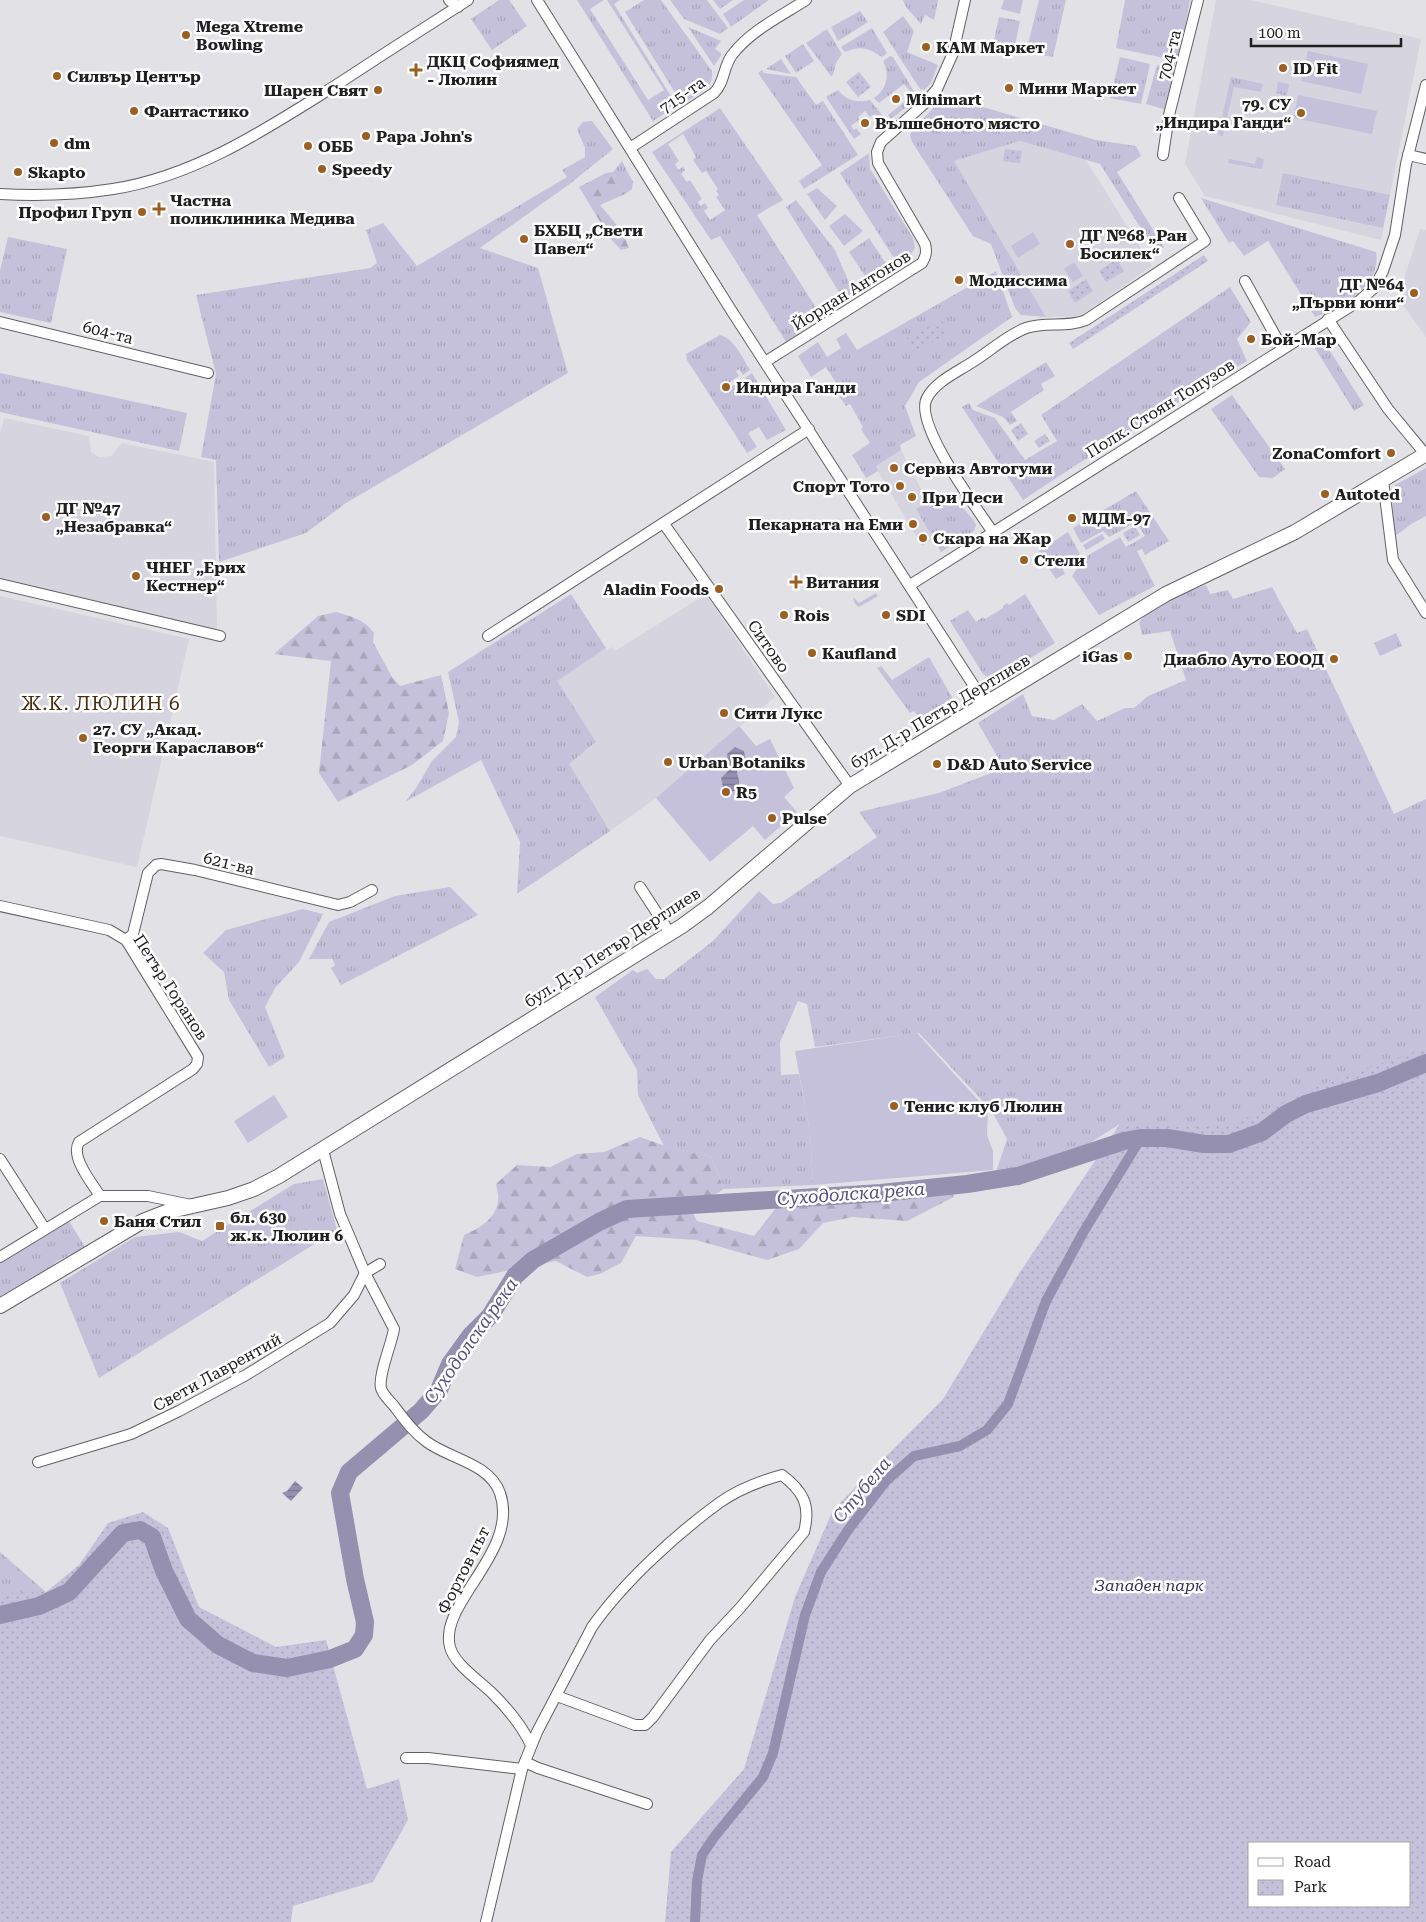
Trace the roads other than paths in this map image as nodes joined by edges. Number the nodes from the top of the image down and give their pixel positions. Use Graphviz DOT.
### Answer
graph roads {
  1 [pos="449,0"];
  2 [pos="468,0"];
  3 [pos="537,0"];
  4 [pos="806,0"];
  5 [pos="965,0"];
  6 [pos="1198,0"];
  7 [pos="458,6"];
  8 [pos="1426,85"];
  9 [pos="630,148"];
  10 [pos="1163,151"];
  11 [pos="1408,155"];
  12 [pos="1426,159"];
  13 [pos="0,194"];
  14 [pos="1179,198"];
  15 [pos="1245,281"];
  16 [pos="1328,319"];
  17 [pos="0,322"];
  18 [pos="1282,348"];
  19 [pos="765,362"];
  20 [pos="208,373"];
  21 [pos="809,429"];
  22 [pos="1426,454"];
  23 [pos="1383,480"];
  24 [pos="664,524"];
  25 [pos="992,531"];
  26 [pos="0,584"];
  27 [pos="910,584"];
  28 [pos="1426,613"];
  29 [pos="220,636"];
  30 [pos="488,636"];
  31 [pos="985,703"];
  32 [pos="850,786"];
  33 [pos="640,887"];
  34 [pos="372,890"];
  35 [pos="0,906"];
  36 [pos="670,933"];
  37 [pos="126,940"];
  38 [pos="323,1150"];
  39 [pos="0,1158"];
  40 [pos="100,1196"];
  41 [pos="192,1205"];
  42 [pos="45,1229"];
  43 [pos="0,1257"];
  44 [pos="380,1264"];
  45 [pos="365,1273"];
  46 [pos="0,1306"];
  47 [pos="38,1462"];
  48 [pos="557,1696"];
  49 [pos="531,1745"];
  50 [pos="406,1758"];
  51 [pos="524,1765"];
  52 [pos="647,1804"];
  53 [pos="486,1922"];
  1 -- 7 [label="street"];
  2 -- 7 [label="street"];
  3 -- 9 [label="street"];
  4 -- 9 [label="street, 715-та"];
  5 -- 19 [label="street, Йордан Антонов"];
  6 -- 10 [label="street, 704-та"];
  7 -- 13 [label="street"];
  8 -- 11 [label="street, Полк. Стоян Топузов"];
  9 -- 19 [label="street"];
  11 -- 12 [label="street"];
  11 -- 16 [label="street, Полк. Стоян Топузов"];
  14 -- 25 [label="street"];
  15 -- 18 [label="street"];
  16 -- 18 [label="street, Полк. Стоян Топузов"];
  16 -- 22 [label="street"];
  17 -- 20 [label="street, 604-та"];
  18 -- 25 [label="street, Полк. Стоян Топузов"];
  19 -- 21 [label="street"];
  21 -- 24 [label="street"];
  21 -- 27 [label="street"];
  22 -- 23 [label="main road, бул. Д-р Петър Дертлиев"];
  23 -- 28 [label="street"];
  23 -- 31 [label="main road, бул. Д-р Петър Дертлиев"];
  24 -- 30 [label="street"];
  24 -- 32 [label="street, Ситово"];
  25 -- 27 [label="street, Полк. Стоян Топузов"];
  26 -- 29 [label="street"];
  27 -- 31 [label="street"];
  31 -- 32 [label="main road, бул. Д-р Петър Дертлиев"];
  32 -- 36 [label="main road, бул. Д-р Петър Дертлиев"];
  33 -- 36 [label="street"];
  34 -- 37 [label="street, 621-ва"];
  35 -- 37 [label="street, Петър Горанов"];
  36 -- 38 [label="main road, бул. Д-р Петър Дертлиев"];
  37 -- 40 [label="street, Петър Горанов"];
  38 -- 41 [label="main road, бул. Д-р Петър Дертлиев"];
  38 -- 45 [label="street, Фортов път"];
  39 -- 42 [label="street"];
  40 -- 41 [label="street"];
  40 -- 42 [label="street"];
  41 -- 46 [label="main road, бул. Д-р Петър Дертлиев"];
  42 -- 43 [label="street"];
  44 -- 45 [label="street"];
  45 -- 47 [label="street, Свети Лаврентий"];
  45 -- 49 [label="street, Фортов път"];
  48 -- 48 [label="street"];
  48 -- 49 [label="street"];
  49 -- 51 [label="street"];
  50 -- 51 [label="street"];
  51 -- 52 [label="street"];
  51 -- 53 [label="street"];
}
